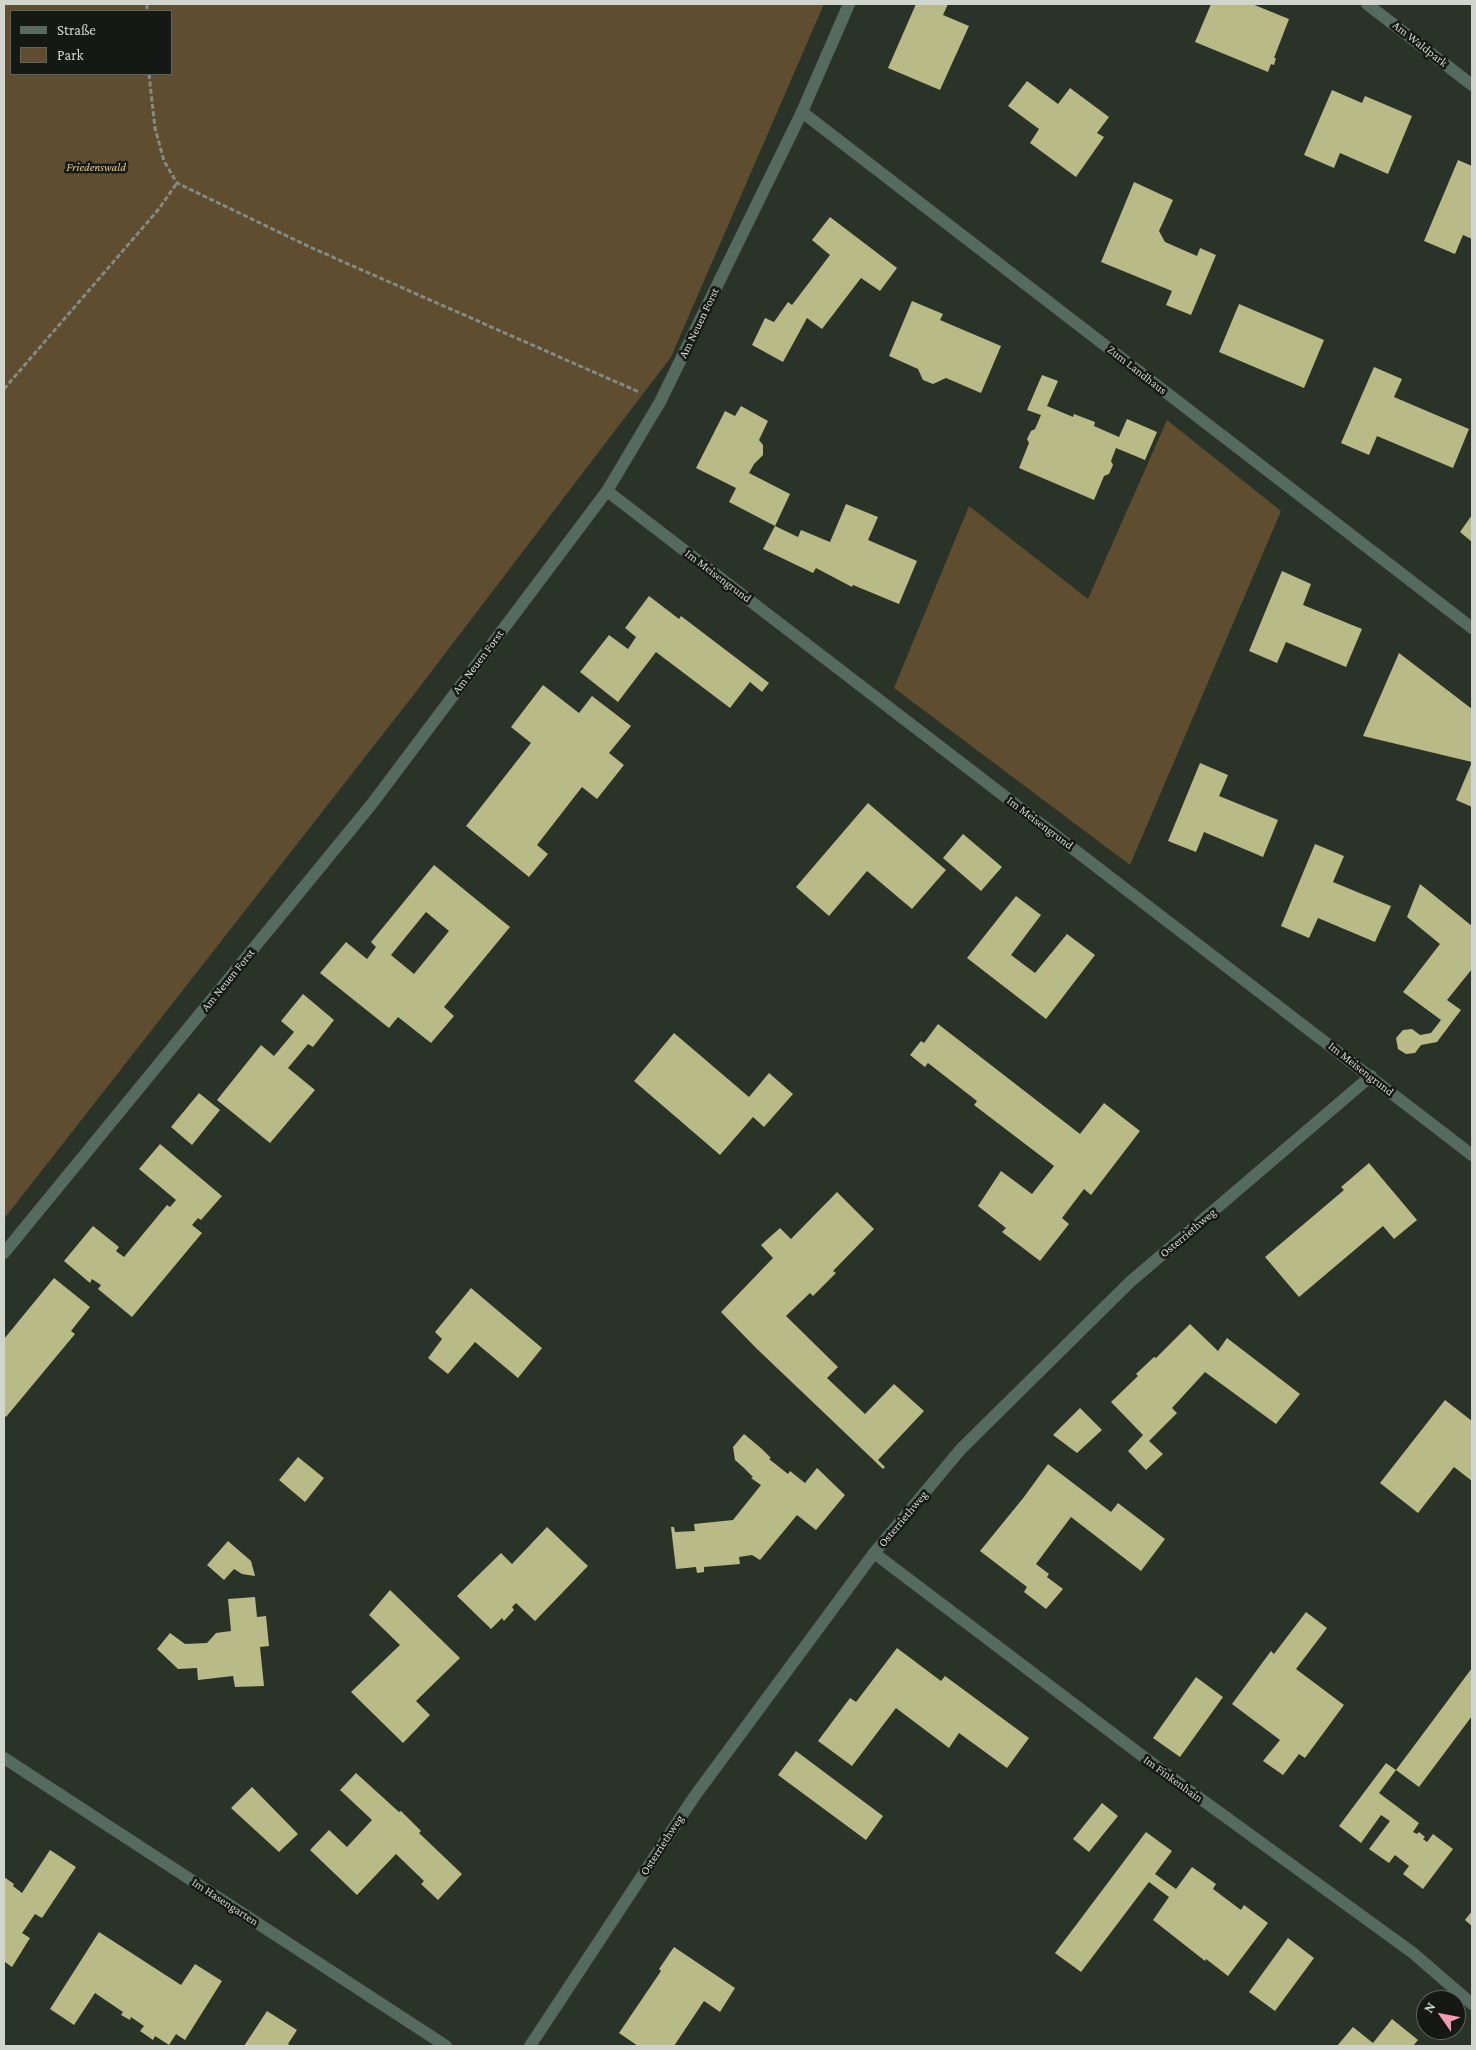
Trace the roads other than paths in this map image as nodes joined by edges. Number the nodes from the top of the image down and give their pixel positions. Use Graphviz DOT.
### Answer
graph roads {
  1 [pos="848,4"];
  2 [pos="1367,4"];
  3 [pos="1472,85"];
  4 [pos="802,112"];
  5 [pos="607,491"];
  6 [pos="1472,628"];
  7 [pos="1371,1076"];
  8 [pos="1472,1155"];
  9 [pos="4,1253"];
  10 [pos="874,1554"];
  11 [pos="4,1758"];
  12 [pos="1472,2004"];
  13 [pos="446,2046"];
  14 [pos="530,2046"];
  1 -- 4 [label="street, Am Neuen Forst"];
  2 -- 3 [label="street, Am Waldpark"];
  4 -- 5 [label="street, Am Neuen Forst"];
  4 -- 6 [label="street, Zum Landhaus"];
  5 -- 7 [label="street, Im Meisengrund"];
  5 -- 9 [label="street, Am Neuen Forst"];
  7 -- 8 [label="street, Im Meisengrund"];
  7 -- 10 [label="street, Osterriethweg"];
  10 -- 12 [label="street, Im Finkenhain"];
  10 -- 14 [label="street, Osterriethweg"];
  11 -- 13 [label="street, Im Hasengarten"];
}
